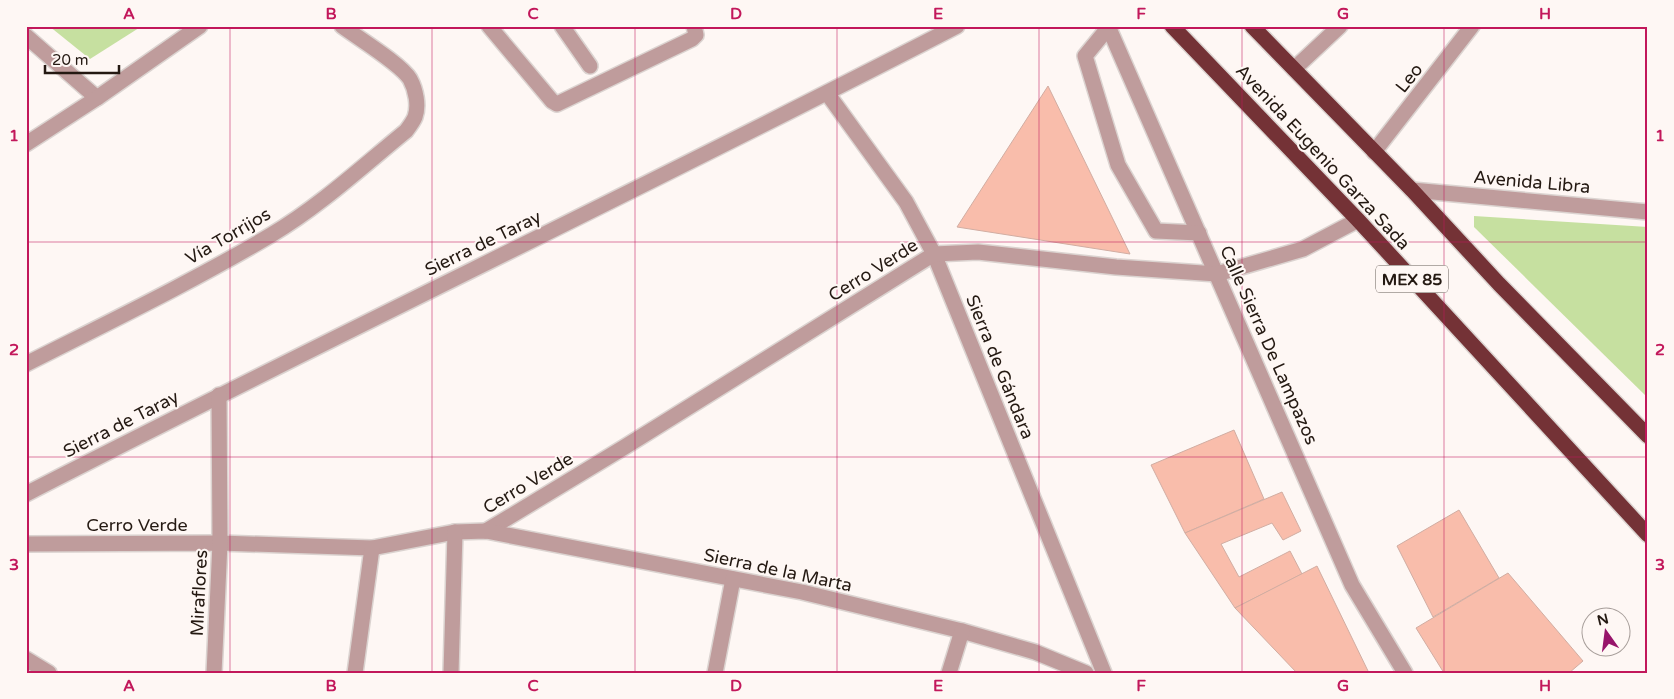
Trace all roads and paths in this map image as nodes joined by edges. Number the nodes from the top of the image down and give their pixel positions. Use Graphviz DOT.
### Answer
graph roads {
  1 [pos="200,26"];
  2 [pos="342,26"];
  3 [pos="489,26"];
  4 [pos="562,26"];
  5 [pos="694,26"];
  6 [pos="957,26"];
  7 [pos="1172,26"];
  8 [pos="1252,26"];
  9 [pos="1340,26"];
  10 [pos="1472,26"];
  11 [pos="1108,27"];
  12 [pos="26,36"];
  13 [pos="590,66"];
  14 [pos="1294,69"];
  15 [pos="827,93"];
  16 [pos="97,98"];
  17 [pos="26,144"];
  18 [pos="1374,152"];
  19 [pos="1412,190"];
  20 [pos="1648,212"];
  21 [pos="1358,220"];
  22 [pos="1199,232"];
  23 [pos="934,254"];
  24 [pos="1218,274"];
  25 [pos="26,364"];
  26 [pos="219,395"];
  27 [pos="1648,436"];
  28 [pos="26,494"];
  29 [pos="486,531"];
  30 [pos="455,532"];
  31 [pos="1648,535"];
  32 [pos="220,543"];
  33 [pos="26,544"];
  34 [pos="372,548"];
  35 [pos="733,579"];
  36 [pos="962,631"];
  37 [pos="26,659"];
  38 [pos="48,673"];
  39 [pos="214,673"];
  40 [pos="355,673"];
  41 [pos="451,673"];
  42 [pos="715,673"];
  43 [pos="949,673"];
  44 [pos="1086,673"];
  45 [pos="1104,673"];
  46 [pos="1405,673"];
  1 -- 16 [label="street"];
  2 -- 25 [label="street, Vía Torrijos"];
  3 -- 5 [label="street"];
  4 -- 13 [label="street"];
  6 -- 15 [label="street, Sierra de Taray"];
  7 -- 21 [label="highway, Avenida Eugenio Garza Sada / MEX 85"];
  8 -- 14 [label="highway, MEX 85"];
  9 -- 14 [label="street"];
  10 -- 18 [label="street, Leo"];
  11 -- 22 [label="street, Calle Sierra De Lampazos"];
  11 -- 22 [label="street"];
  12 -- 16 [label="street"];
  14 -- 18 [label="highway, MEX 85"];
  15 -- 23 [label="street, Sierra de Gándara"];
  15 -- 26 [label="street, Sierra de Taray"];
  16 -- 17 [label="street"];
  18 -- 19 [label="highway, MEX 85"];
  19 -- 20 [label="street, Avenida Libra"];
  19 -- 27 [label="highway, MEX 85"];
  21 -- 24 [label="street, Cerro Verde"];
  21 -- 31 [label="highway, Avenida Eugenio Garza Sada / MEX 85"];
  22 -- 24 [label="street, Calle Sierra De Lampazos"];
  23 -- 24 [label="street, Cerro Verde"];
  23 -- 29 [label="street, Cerro Verde"];
  23 -- 45 [label="street, Sierra de Gándara"];
  24 -- 46 [label="street, Calle Sierra De Lampazos"];
  26 -- 28 [label="street, Sierra de Taray"];
  26 -- 32 [label="street, Miraflores"];
  29 -- 30 [label="street, Sierra de la Marta"];
  29 -- 35 [label="street, Sierra de la Marta"];
  30 -- 34 [label="street, Cerro Verde"];
  30 -- 41 [label="street"];
  32 -- 33 [label="street, Cerro Verde"];
  32 -- 34 [label="street, Cerro Verde"];
  32 -- 39 [label="street, Miraflores"];
  34 -- 40 [label="street"];
  35 -- 36 [label="street, Sierra de la Marta"];
  35 -- 42 [label="street"];
  36 -- 43 [label="street"];
  36 -- 44 [label="street, Sierra de la Marta"];
  37 -- 38 [label="street"];
}
